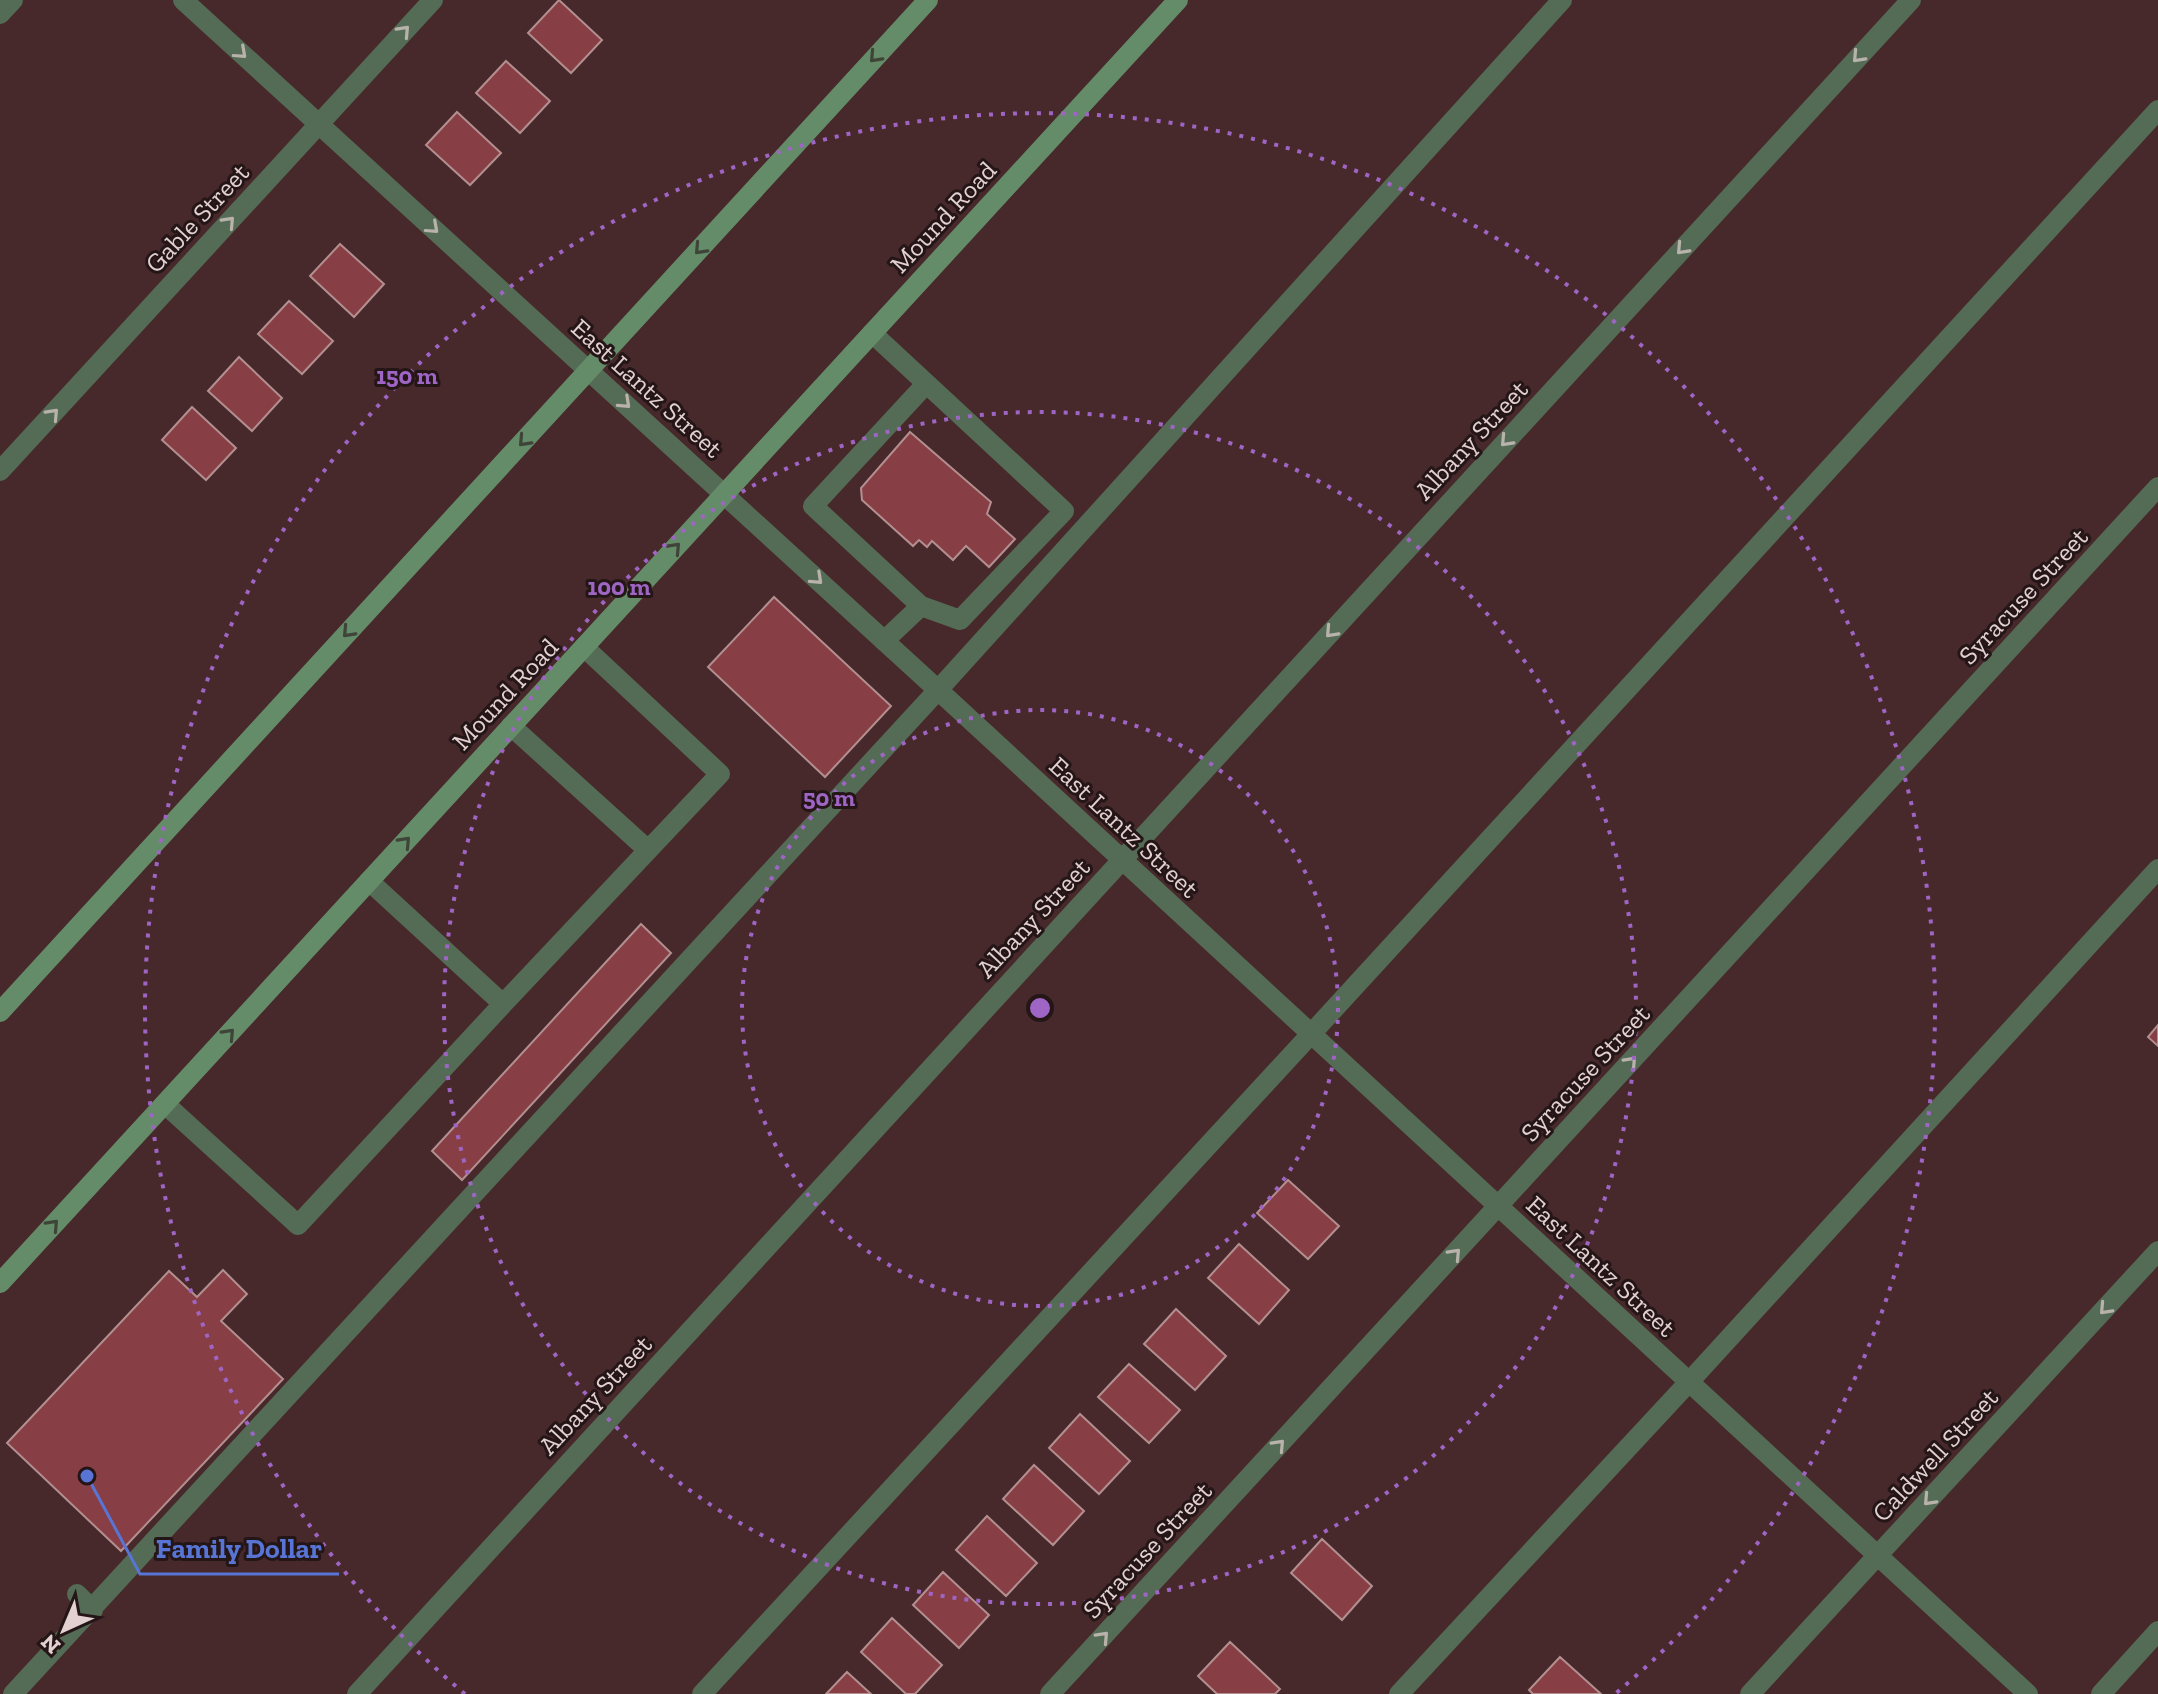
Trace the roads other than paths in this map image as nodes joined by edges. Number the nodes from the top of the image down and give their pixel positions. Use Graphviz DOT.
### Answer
graph roads {
  1 [pos="13,0"];
  2 [pos="183,0"];
  3 [pos="433,0"];
  4 [pos="928,0"];
  5 [pos="1178,0"];
  6 [pos="1562,0"];
  7 [pos="1911,0"];
  8 [pos="0,14"];
  9 [pos="2158,110"];
  10 [pos="319,124"];
  11 [pos="872,333"];
  12 [pos="589,370"];
  13 [pos="926,384"];
  14 [pos="0,471"];
  15 [pos="2158,487"];
  16 [pos="724,494"];
  17 [pos="921,606"];
  18 [pos="884,641"];
  19 [pos="584,647"];
  20 [pos="938,690"];
  21 [pos="511,726"];
  22 [pos="648,850"];
  23 [pos="1122,860"];
  24 [pos="2158,869"];
  25 [pos="369,881"];
  26 [pos="503,1004"];
  27 [pos="0,1012"];
  28 [pos="1311,1034"];
  29 [pos="165,1104"];
  30 [pos="1499,1207"];
  31 [pos="2158,1251"];
  32 [pos="0,1283"];
  33 [pos="1689,1382"];
  34 [pos="1877,1556"];
  35 [pos="77,1594"];
  36 [pos="93,1610"];
  37 [pos="2158,1631"];
  38 [pos="13,1694"];
  39 [pos="357,1694"];
  40 [pos="702,1694"];
  41 [pos="1050,1694"];
  42 [pos="1399,1694"];
  43 [pos="1750,1694"];
  44 [pos="2028,1694"];
  45 [pos="2101,1694"];
  1 -- 8 [label="street"];
  2 -- 10 [label="street, East Lantz Street, one-way"];
  10 -- 3 [label="street, Gable Street, one-way"];
  4 -- 12 [label="main road, one-way"];
  5 -- 11 [label="main road, Mound Road"];
  6 -- 20 [label="street"];
  7 -- 23 [label="street, Albany Street, one-way"];
  9 -- 28 [label="street"];
  10 -- 12 [label="street, East Lantz Street, one-way"];
  14 -- 10 [label="street, Gable Street, one-way"];
  11 -- 13 [label="street"];
  11 -- 16 [label="main road, Mound Road"];
  12 -- 16 [label="street, East Lantz Street, one-way"];
  12 -- 27 [label="main road, one-way"];
  13 -- 17 [label="street"];
  13 -- 17 [label="street"];
  30 -- 15 [label="street, Syracuse Street, one-way"];
  16 -- 18 [label="street, East Lantz Street, one-way"];
  19 -- 16 [label="main road, Mound Road, one-way"];
  17 -- 18 [label="street"];
  18 -- 20 [label="street, East Lantz Street"];
  19 -- 21 [label="main road, Mound Road"];
  19 -- 22 [label="street"];
  20 -- 23 [label="street, East Lantz Street"];
  20 -- 36 [label="street"];
  21 -- 22 [label="street"];
  25 -- 21 [label="main road, Mound Road, one-way"];
  22 -- 26 [label="street"];
  23 -- 28 [label="street, East Lantz Street"];
  23 -- 39 [label="street, Albany Street"];
  24 -- 33 [label="street"];
  25 -- 26 [label="street"];
  29 -- 25 [label="main road, Mound Road, one-way"];
  26 -- 29 [label="street"];
  28 -- 30 [label="street, East Lantz Street"];
  28 -- 40 [label="street"];
  32 -- 29 [label="main road, Mound Road, one-way"];
  30 -- 33 [label="street, East Lantz Street"];
  41 -- 30 [label="street, Syracuse Street, one-way"];
  31 -- 34 [label="street, Caldwell Street, one-way"];
  33 -- 34 [label="street, East Lantz Street"];
  33 -- 42 [label="street"];
  34 -- 43 [label="street, Caldwell Street"];
  34 -- 44 [label="street, East Lantz Street"];
  35 -- 36 [label="street"];
  36 -- 38 [label="street"];
  37 -- 45 [label="street"];
}
